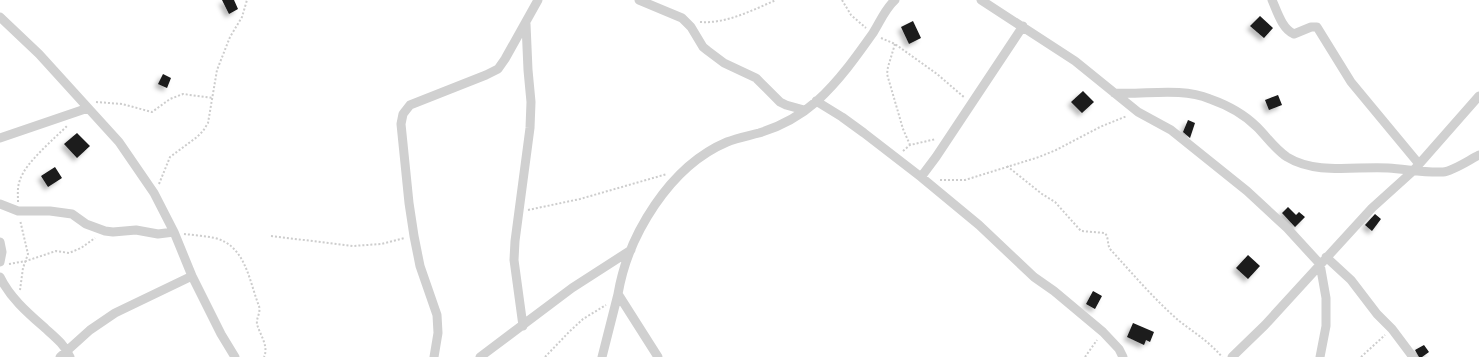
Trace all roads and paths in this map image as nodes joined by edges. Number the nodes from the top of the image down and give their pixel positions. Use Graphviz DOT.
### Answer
graph roads {
  1 [pos="247,0"];
  2 [pos="538,0"];
  3 [pos="640,0"];
  4 [pos="776,0"];
  5 [pos="842,0"];
  6 [pos="894,0"];
  7 [pos="982,0"];
  8 [pos="1272,0"];
  9 [pos="0,17"];
  10 [pos="687,21"];
  11 [pos="526,24"];
  12 [pos="1023,26"];
  13 [pos="872,33"];
  14 [pos="896,44"];
  15 [pos="1114,93"];
  16 [pos="1479,96"];
  17 [pos="213,98"];
  18 [pos="816,101"];
  19 [pos="972,104"];
  20 [pos="84,106"];
  21 [pos="804,110"];
  22 [pos="1138,112"];
  23 [pos="0,138"];
  24 [pos="947,141"];
  25 [pos="910,145"];
  26 [pos="1479,155"];
  27 [pos="896,157"];
  28 [pos="1007,166"];
  29 [pos="1416,167"];
  30 [pos="686,169"];
  31 [pos="922,178"];
  32 [pos="154,192"];
  33 [pos="0,204"];
  34 [pos="18,211"];
  35 [pos="519,212"];
  36 [pos="106,231"];
  37 [pos="174,232"];
  38 [pos="271,236"];
  39 [pos="414,236"];
  40 [pos="0,242"];
  41 [pos="630,250"];
  42 [pos="1326,257"];
  43 [pos="26,261"];
  44 [pos="4,263"];
  45 [pos="1320,264"];
  46 [pos="192,276"];
  47 [pos="0,277"];
  48 [pos="618,297"];
  49 [pos="19,303"];
  50 [pos="523,326"];
  51 [pos="1392,329"];
  52 [pos="1103,332"];
  53 [pos="66,355"];
  54 [pos="235,357"];
  55 [pos="264,357"];
  56 [pos="434,357"];
  57 [pos="480,357"];
  58 [pos="545,357"];
  59 [pos="602,357"];
  60 [pos="658,357"];
  61 [pos="1085,357"];
  62 [pos="1123,357"];
  63 [pos="1222,357"];
  64 [pos="1232,357"];
  65 [pos="1320,357"];
  66 [pos="1361,357"];
  67 [pos="1413,357"];
  1 -- 17 [label="path"];
  2 -- 11 [label="street"];
  3 -- 10 [label="street"];
  4 -- 10 [label="path"];
  5 -- 13 [label="path"];
  6 -- 13 [label="street"];
  7 -- 12 [label="street"];
  8 -- 29 [label="street"];
  9 -- 20 [label="street"];
  10 -- 21 [label="street"];
  11 -- 35 [label="street"];
  11 -- 39 [label="street"];
  12 -- 15 [label="street"];
  12 -- 19 [label="street"];
  13 -- 14 [label="path"];
  13 -- 18 [label="street"];
  14 -- 19 [label="path"];
  14 -- 25 [label="path"];
  15 -- 22 [label="street"];
  15 -- 29 [label="street"];
  16 -- 29 [label="street"];
  17 -- 20 [label="path"];
  17 -- 32 [label="path"];
  18 -- 21 [label="street"];
  18 -- 27 [label="street"];
  19 -- 24 [label="street"];
  20 -- 23 [label="street"];
  20 -- 32 [label="street"];
  20 -- 34 [label="path"];
  21 -- 30 [label="street"];
  22 -- 28 [label="path"];
  22 -- 45 [label="street"];
  24 -- 25 [label="path"];
  24 -- 31 [label="street"];
  25 -- 27 [label="path"];
  26 -- 29 [label="street"];
  27 -- 31 [label="street"];
  28 -- 31 [label="path"];
  28 -- 63 [label="path"];
  29 -- 42 [label="street"];
  30 -- 35 [label="path"];
  30 -- 41 [label="street"];
  31 -- 52 [label="street"];
  32 -- 37 [label="street"];
  33 -- 34 [label="street"];
  34 -- 36 [label="street"];
  34 -- 43 [label="path"];
  35 -- 50 [label="street"];
  36 -- 37 [label="street"];
  36 -- 43 [label="path"];
  37 -- 46 [label="street"];
  37 -- 55 [label="path"];
  38 -- 39 [label="path"];
  39 -- 56 [label="street"];
  40 -- 44 [label="street"];
  41 -- 48 [label="street"];
  41 -- 50 [label="street"];
  42 -- 45 [label="street"];
  42 -- 51 [label="street"];
  43 -- 44 [label="path"];
  43 -- 49 [label="path"];
  45 -- 64 [label="street"];
  45 -- 65 [label="street"];
  46 -- 53 [label="street"];
  46 -- 54 [label="street"];
  47 -- 49 [label="street"];
  48 -- 58 [label="path"];
  48 -- 59 [label="street"];
  48 -- 60 [label="street"];
  49 -- 53 [label="street"];
  50 -- 57 [label="street"];
  51 -- 66 [label="path"];
  51 -- 67 [label="street"];
  52 -- 61 [label="path"];
  52 -- 62 [label="street"];
}
